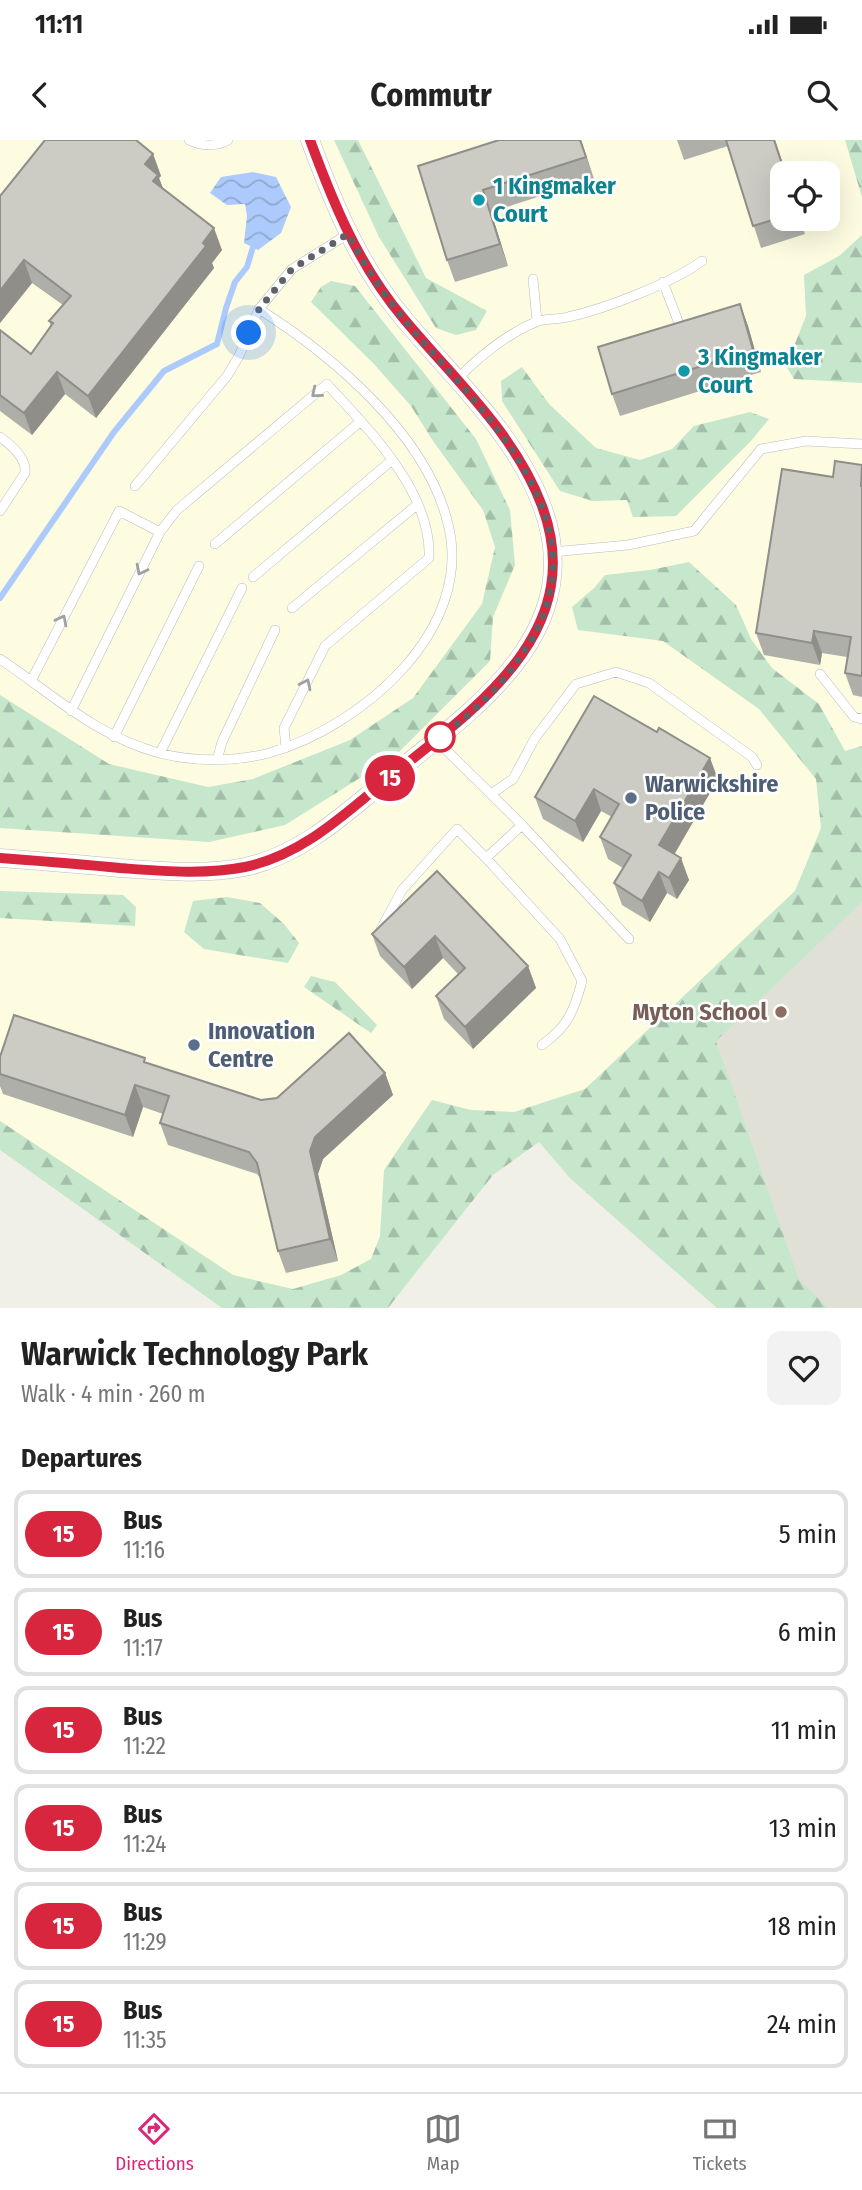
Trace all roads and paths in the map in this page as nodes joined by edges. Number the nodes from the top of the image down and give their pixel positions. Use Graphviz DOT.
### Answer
graph roads {
  1 [pos="189,140"];
  2 [pos="228,140"];
  3 [pos="310,140"];
  4 [pos="348,234"];
  5 [pos="702,261"];
  6 [pos="533,279"];
  7 [pos="663,282"];
  8 [pos="259,309"];
  9 [pos="537,321"];
  10 [pos="678,321"];
  11 [pos="457,379"];
  12 [pos="360,421"];
  13 [pos="0,437"];
  14 [pos="862,444"];
  15 [pos="391,461"];
  16 [pos="135,486"];
  17 [pos="418,504"];
  18 [pos="0,511"];
  19 [pos="160,533"];
  20 [pos="215,544"];
  21 [pos="552,552"];
  22 [pos="199,566"];
  23 [pos="253,577"];
  24 [pos="242,588"];
  25 [pos="292,608"];
  26 [pos="275,630"];
  27 [pos="0,659"];
  28 [pos="820,674"];
  29 [pos="31,681"];
  30 [pos="71,711"];
  31 [pos="862,719"];
  32 [pos="114,737"];
  33 [pos="436,740"];
  34 [pos="286,747"];
  35 [pos="160,753"];
  36 [pos="217,760"];
  37 [pos="758,765"];
  38 [pos="491,794"];
  39 [pos="522,825"];
  40 [pos="0,858"];
  41 [pos="486,858"];
  42 [pos="380,931"];
  43 [pos="629,939"];
  44 [pos="542,1045"];
  1 -- 2 [label="lane"];
  3 -- 4 [label="street"];
  4 -- 8 [label="lane"];
  4 -- 11 [label="street"];
  5 -- 7 [label="lane"];
  6 -- 9 [label="lane"];
  7 -- 9 [label="lane"];
  7 -- 10 [label="lane"];
  8 -- 16 [label="lane"];
  8 -- 34 [label="lane"];
  9 -- 11 [label="lane"];
  11 -- 21 [label="street"];
  12 -- 15 [label="lane"];
  12 -- 19 [label="lane, one-way"];
  12 -- 20 [label="lane"];
  13 -- 18 [label="lane"];
  14 -- 21 [label="lane"];
  15 -- 17 [label="lane"];
  15 -- 23 [label="lane"];
  17 -- 25 [label="lane"];
  34 -- 17 [label="lane, one-way"];
  29 -- 19 [label="lane, one-way"];
  19 -- 30 [label="lane, one-way"];
  21 -- 33 [label="street"];
  22 -- 32 [label="lane"];
  24 -- 35 [label="lane"];
  26 -- 36 [label="lane"];
  27 -- 29 [label="lane"];
  28 -- 31 [label="lane"];
  29 -- 30 [label="lane"];
  30 -- 32 [label="lane"];
  32 -- 35 [label="lane"];
  33 -- 38 [label="lane"];
  33 -- 40 [label="street"];
  34 -- 36 [label="lane"];
  35 -- 36 [label="lane"];
  37 -- 38 [label="lane"];
  38 -- 39 [label="lane"];
  39 -- 41 [label="lane"];
  39 -- 43 [label="lane"];
  41 -- 42 [label="lane"];
  41 -- 44 [label="lane"];
}
